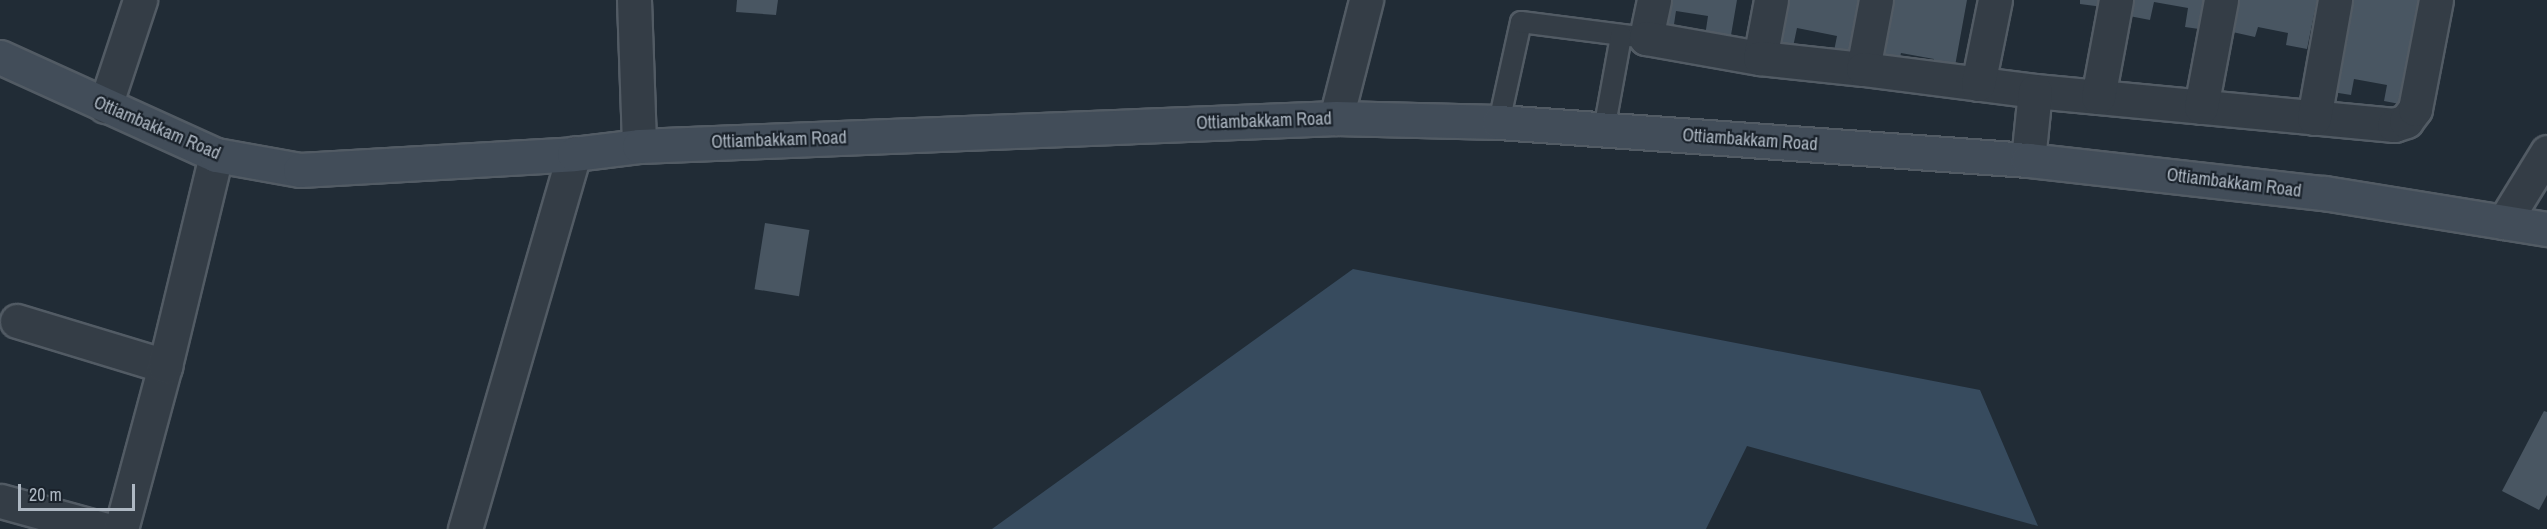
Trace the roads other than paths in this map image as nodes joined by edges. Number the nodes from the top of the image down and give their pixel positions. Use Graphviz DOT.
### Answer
graph roads {
  1 [pos="140,0"];
  2 [pos="634,0"];
  3 [pos="1366,0"];
  4 [pos="1654,0"];
  5 [pos="1771,0"];
  6 [pos="1876,0"];
  7 [pos="1995,0"];
  8 [pos="2116,0"];
  9 [pos="2221,0"];
  10 [pos="2335,0"];
  11 [pos="2436,0"];
  12 [pos="1634,37"];
  13 [pos="0,57"];
  14 [pos="1760,58"];
  15 [pos="1863,69"];
  16 [pos="1978,84"];
  17 [pos="2035,91"];
  18 [pos="2098,97"];
  19 [pos="105,106"];
  20 [pos="2201,107"];
  21 [pos="1336,118"];
  22 [pos="2314,118"];
  23 [pos="1498,122"];
  24 [pos="1604,130"];
  25 [pos="639,146"];
  26 [pos="2547,153"];
  27 [pos="574,154"];
  28 [pos="216,155"];
  29 [pos="2028,160"];
  30 [pos="2504,222"];
  31 [pos="2547,229"];
  32 [pos="16,321"];
  33 [pos="165,366"];
  34 [pos="1,501"];
  35 [pos="470,528"];
  36 [pos="103,529"];
  37 [pos="122,529"];
  1 -- 19 [label="street"];
  2 -- 25 [label="street"];
  3 -- 21 [label="street"];
  4 -- 12 [label="street"];
  5 -- 14 [label="street"];
  6 -- 15 [label="street"];
  7 -- 16 [label="street"];
  8 -- 18 [label="street"];
  9 -- 20 [label="street"];
  10 -- 22 [label="street"];
  11 -- 22 [label="street"];
  12 -- 14 [label="street"];
  12 -- 23 [label="lane"];
  12 -- 24 [label="lane"];
  13 -- 19 [label="street, Ottiambakkam Road"];
  14 -- 15 [label="street"];
  15 -- 16 [label="street"];
  16 -- 17 [label="street"];
  17 -- 18 [label="street"];
  17 -- 29 [label="street"];
  18 -- 20 [label="street"];
  19 -- 28 [label="street, Ottiambakkam Road"];
  20 -- 22 [label="street"];
  21 -- 23 [label="street, Ottiambakkam Road"];
  21 -- 25 [label="street, Ottiambakkam Road"];
  23 -- 24 [label="street, Ottiambakkam Road"];
  24 -- 29 [label="street, Ottiambakkam Road"];
  25 -- 27 [label="street, Ottiambakkam Road"];
  26 -- 30 [label="street"];
  27 -- 28 [label="street, Ottiambakkam Road"];
  27 -- 35 [label="street"];
  28 -- 33 [label="street"];
  29 -- 30 [label="street, Ottiambakkam Road"];
  30 -- 31 [label="street, Ottiambakkam Road"];
  32 -- 33 [label="street"];
  33 -- 37 [label="street"];
  34 -- 36 [label="street"];
}
